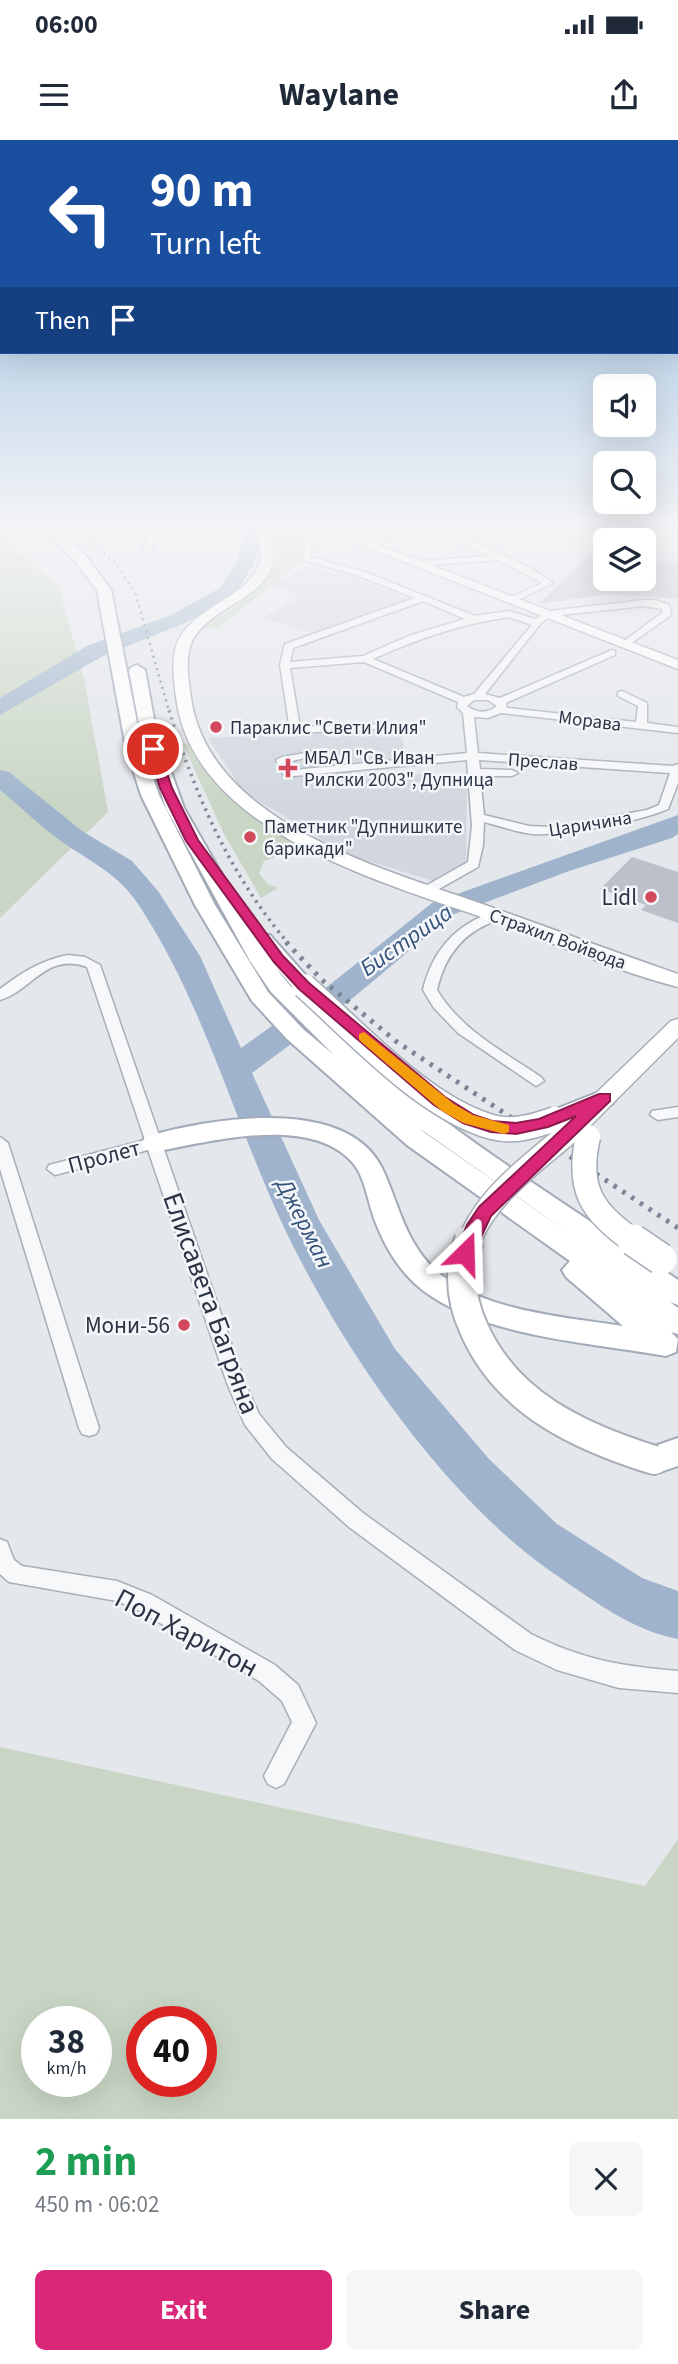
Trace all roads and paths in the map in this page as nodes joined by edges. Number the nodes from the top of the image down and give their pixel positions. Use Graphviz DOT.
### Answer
graph roads {
  1 [pos="112,622"];
  2 [pos="201,622"];
  3 [pos="355,622"];
  4 [pos="466,622"];
  5 [pos="536,622"];
  6 [pos="570,622"];
  7 [pos="655,622"];
  8 [pos="626,644"];
  9 [pos="125,651"];
  10 [pos="611,653"];
  11 [pos="662,658"];
  12 [pos="365,659"];
  13 [pos="678,660"];
  14 [pos="285,665"];
  15 [pos="678,666"];
  16 [pos="622,694"];
  17 [pos="477,696"];
  18 [pos="466,706"];
  19 [pos="501,706"];
  20 [pos="641,726"];
  21 [pos="373,727"];
  22 [pos="678,730"];
  23 [pos="313,753"];
  24 [pos="471,756"];
  25 [pos="677,768"];
  26 [pos="474,772"];
  27 [pos="512,773"];
  28 [pos="477,817"];
  29 [pos="426,891"];
  30 [pos="446,898"];
  31 [pos="489,913"];
  32 [pos="678,981"];
  33 [pos="0,996"];
  34 [pos="287,997"];
  35 [pos="678,1026"];
  36 [pos="305,1029"];
  37 [pos="536,1081"];
  38 [pos="604,1098"];
  39 [pos="678,1112"];
  40 [pos="658,1115"];
  41 [pos="571,1129"];
  42 [pos="0,1143"];
  43 [pos="153,1143"];
  44 [pos="55,1169"];
  45 [pos="6,1183"];
  46 [pos="678,1270"];
  47 [pos="678,1294"];
  48 [pos="674,1340"];
  49 [pos="89,1428"];
  50 [pos="670,1459"];
  51 [pos="0,1549"];
  52 [pos="678,1682"];
  53 [pos="276,1776"];
  1 -- 9 [label="main road"];
  2 -- 29 [label="street, Страхил Войвода"];
  3 -- 14 [label="street"];
  4 -- 12 [label="street"];
  5 -- 17 [label="street"];
  6 -- 8 [label="street"];
  7 -- 8 [label="street"];
  8 -- 11 [label="street"];
  9 -- 34 [label="main road"];
  9 -- 34 [label="main road"];
  10 -- 19 [label="street"];
  11 -- 13 [label="street"];
  11 -- 15 [label="street"];
  12 -- 14 [label="street"];
  12 -- 18 [label="street"];
  14 -- 21 [label="street"];
  16 -- 20 [label="street"];
  17 -- 18 [label="street"];
  17 -- 19 [label="street"];
  18 -- 19 [label="street"];
  18 -- 24 [label="street"];
  19 -- 20 [label="street, Морава"];
  20 -- 22 [label="street, Морава"];
  23 -- 24 [label="street, Преслав"];
  24 -- 25 [label="street, Преслав"];
  24 -- 26 [label="street"];
  25 -- 28 [label="street, Царичина"];
  26 -- 27 [label="street"];
  26 -- 28 [label="street"];
  28 -- 29 [label="street"];
  29 -- 30 [label="street, Страхил Войвода"];
  30 -- 31 [label="street, Страхил Войвода"];
  31 -- 32 [label="street, Страхил Войвода"];
  31 -- 37 [label="street"];
  33 -- 43 [label="street, Елисавета Багряна"];
  34 -- 36 [label="main road"];
  34 -- 41 [label="main road, bridge"];
  35 -- 38 [label="street"];
  36 -- 47 [label="main road"];
  36 -- 48 [label="main road"];
  38 -- 41 [label="main road"];
  38 -- 41 [label="main road"];
  39 -- 40 [label="street"];
  41 -- 46 [label="main road, bridge"];
  41 -- 50 [label="street, bridge"];
  42 -- 45 [label="street"];
  43 -- 44 [label="street, Пролет"];
  43 -- 48 [label="main road"];
  43 -- 52 [label="street, Елисавета Багряна"];
  45 -- 49 [label="street"];
  51 -- 53 [label="street, Поп Харитон"];
}
